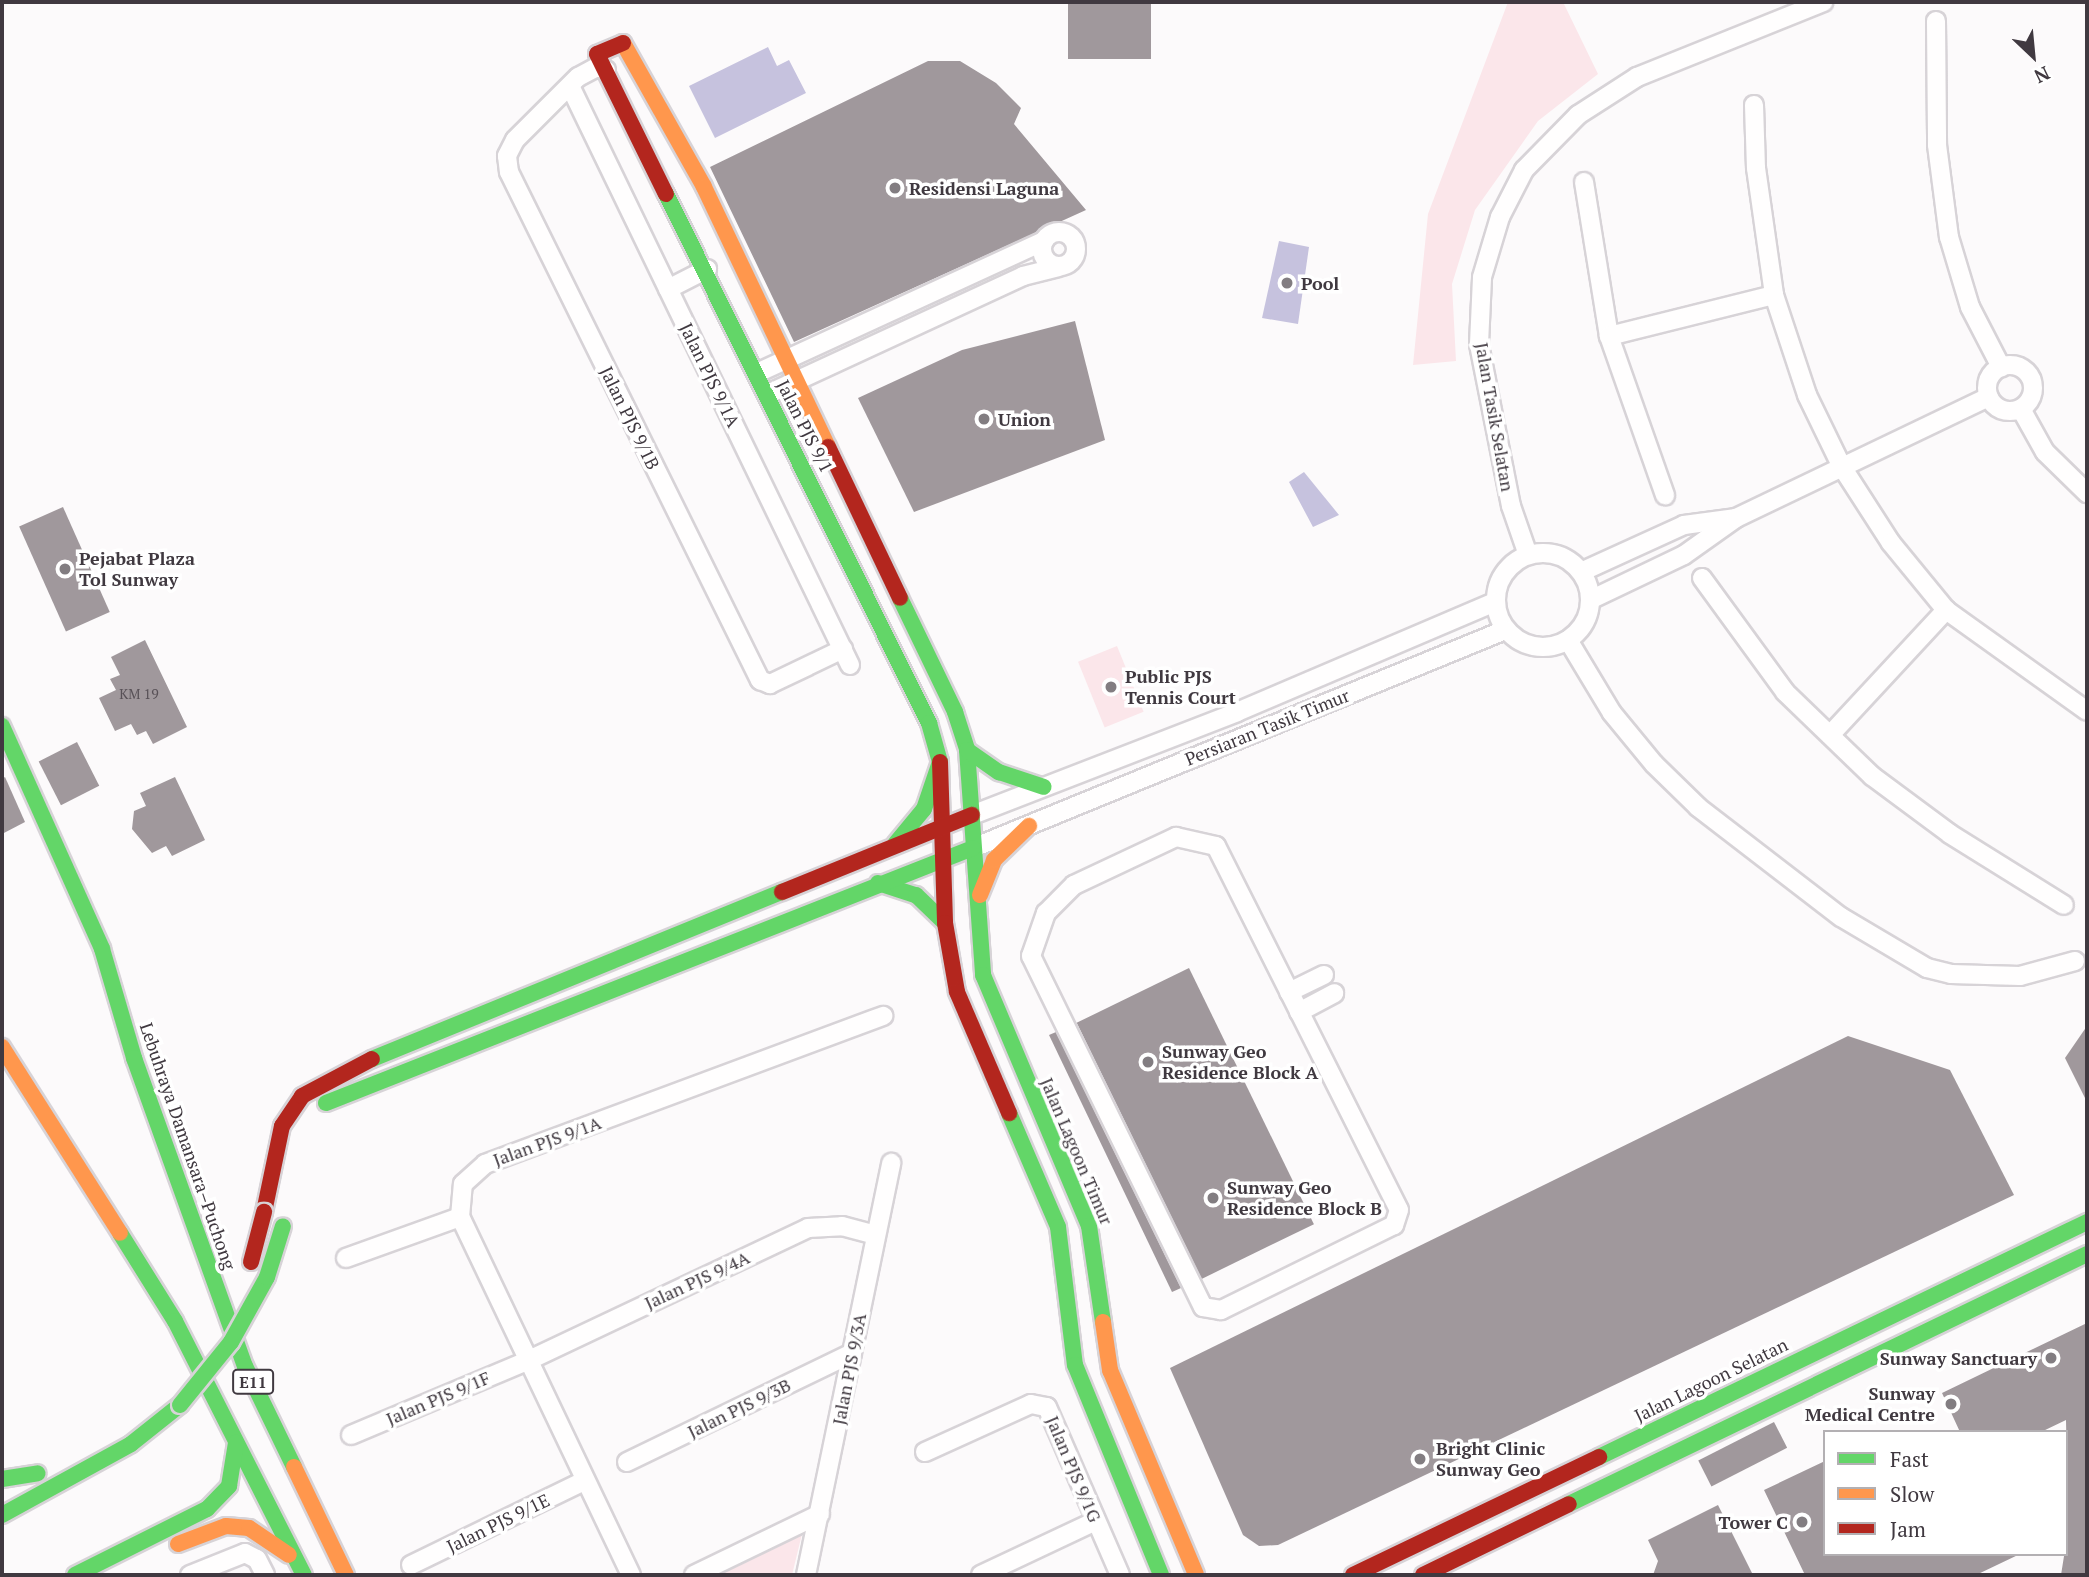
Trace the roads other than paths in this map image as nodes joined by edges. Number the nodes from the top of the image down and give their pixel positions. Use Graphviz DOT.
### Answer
graph roads {
  1 [pos="1824,2"];
  2 [pos="1936,21"];
  3 [pos="606,70"];
  4 [pos="570,86"];
  5 [pos="1754,105"];
  6 [pos="1584,181"];
  7 [pos="1044,241"];
  8 [pos="1058,267"];
  9 [pos="707,269"];
  10 [pos="668,289"];
  11 [pos="1774,295"];
  12 [pos="1609,336"];
  13 [pos="788,358"];
  14 [pos="2001,367"];
  15 [pos="757,373"];
  16 [pos="799,380"];
  17 [pos="768,394"];
  18 [pos="1989,397"];
  19 [pos="2021,409"];
  20 [pos="1842,467"];
  21 [pos="2087,493"];
  22 [pos="1665,495"];
  23 [pos="1736,518"];
  24 [pos="1528,555"];
  25 [pos="1581,572"];
  26 [pos="1702,578"];
  27 [pos="1590,600"];
  28 [pos="1495,602"];
  29 [pos="1946,610"];
  30 [pos="1505,630"];
  31 [pos="1568,640"];
  32 [pos="847,657"];
  33 [pos="2087,712"];
  34 [pos="2,726"];
  35 [pos="1830,735"];
  36 [pos="967,750"];
  37 [pos="940,762"];
  38 [pos="1044,787"];
  39 [pos="972,816"];
  40 [pos="1029,826"];
  41 [pos="944,827"];
  42 [pos="973,848"];
  43 [pos="888,849"];
  44 [pos="944,859"];
  45 [pos="878,883"];
  46 [pos="2064,905"];
  47 [pos="976,906"];
  48 [pos="945,923"];
  49 [pos="2075,961"];
  50 [pos="1324,975"];
  51 [pos="1289,992"];
  52 [pos="1335,993"];
  53 [pos="1299,1012"];
  54 [pos="883,1016"];
  55 [pos="2,1047"];
  56 [pos="312,1117"];
  57 [pos="296,1148"];
  58 [pos="891,1163"];
  59 [pos="289,1185"];
  60 [pos="460,1217"];
  61 [pos="284,1219"];
  62 [pos="2087,1222"];
  63 [pos="875,1234"];
  64 [pos="2087,1254"];
  65 [pos="346,1258"];
  66 [pos="852,1353"];
  67 [pos="525,1362"];
  68 [pos="176,1381"];
  69 [pos="351,1435"];
  70 [pos="236,1443"];
  71 [pos="925,1452"];
  72 [pos="627,1462"];
  73 [pos="2,1479"];
  74 [pos="584,1481"];
  75 [pos="2,1490"];
  76 [pos="820,1514"];
  77 [pos="2,1515"];
  78 [pos="1096,1521"];
  79 [pos="411,1565"];
  80 [pos="300,1569"];
  81 [pos="75,1575"];
  82 [pos="114,1575"];
  83 [pos="190,1575"];
  84 [pos="265,1575"];
  85 [pos="346,1575"];
  86 [pos="631,1575"];
  87 [pos="694,1575"];
  88 [pos="806,1575"];
  89 [pos="981,1575"];
  90 [pos="1120,1575"];
  91 [pos="1161,1575"];
  92 [pos="1196,1575"];
  93 [pos="1353,1575"];
  94 [pos="1423,1575"];
  1 -- 24 [label="street, Jalan Tasik Selatan"];
  2 -- 14 [label="street"];
  3 -- 4 [label="street, Jalan PJS 9/1B"];
  3 -- 9 [label="main road, Jalan PJS 9/1"];
  3 -- 13 [label="main road, Jalan PJS 9/1"];
  4 -- 10 [label="street, Jalan PJS 9/1A"];
  4 -- 32 [label="street, Jalan PJS 9/1B"];
  5 -- 11 [label="street"];
  6 -- 12 [label="street"];
  7 -- 8 [label="street"];
  7 -- 8 [label="street"];
  7 -- 13 [label="street"];
  8 -- 16 [label="street"];
  9 -- 10 [label="street"];
  9 -- 15 [label="main road, Jalan PJS 9/1"];
  10 -- 32 [label="street, Jalan PJS 9/1A"];
  11 -- 12 [label="street"];
  11 -- 20 [label="street"];
  12 -- 22 [label="street"];
  13 -- 15 [label="street"];
  13 -- 16 [label="main road, Jalan PJS 9/1"];
  14 -- 18 [label="street"];
  14 -- 19 [label="street"];
  15 -- 17 [label="main road, Jalan PJS 9/1"];
  16 -- 17 [label="street"];
  16 -- 36 [label="main road, Jalan PJS 9/1"];
  17 -- 37 [label="main road, Jalan PJS 9/1"];
  18 -- 19 [label="street"];
  18 -- 20 [label="street"];
  19 -- 21 [label="street"];
  20 -- 23 [label="street"];
  20 -- 29 [label="street"];
  23 -- 25 [label="street"];
  23 -- 27 [label="street"];
  24 -- 25 [label="street"];
  24 -- 28 [label="street"];
  25 -- 27 [label="street"];
  26 -- 35 [label="street"];
  27 -- 31 [label="street"];
  28 -- 30 [label="street"];
  28 -- 38 [label="street, Persiaran Tasik Timur"];
  29 -- 33 [label="street"];
  29 -- 35 [label="street"];
  30 -- 31 [label="street"];
  30 -- 40 [label="street, Persiaran Tasik Timur"];
  31 -- 49 [label="street"];
  34 -- 85 [label="main road, Lebuhraya Damansara–Puchong / E11"];
  35 -- 46 [label="street"];
  36 -- 38 [label="main road"];
  36 -- 39 [label="main road, Jalan PJS 9/1"];
  37 -- 41 [label="main road, Jalan PJS 9/1"];
  37 -- 43 [label="main road"];
  38 -- 39 [label="street, Persiaran Tasik Timur"];
  39 -- 41 [label="main road"];
  39 -- 42 [label="main road, Jalan Lagoon Timur"];
  40 -- 42 [label="street, Persiaran Tasik Timur"];
  40 -- 47 [label="main road"];
  41 -- 43 [label="main road"];
  41 -- 44 [label="main road"];
  42 -- 44 [label="main road"];
  42 -- 47 [label="main road, Jalan Lagoon Timur"];
  43 -- 68 [label="main road, bridge"];
  44 -- 45 [label="main road"];
  44 -- 48 [label="main road"];
  45 -- 48 [label="main road"];
  45 -- 56 [label="main road"];
  47 -- 92 [label="main road, Jalan Lagoon Timur"];
  48 -- 91 [label="main road"];
  50 -- 51 [label="street"];
  51 -- 53 [label="street"];
  51 -- 53 [label="street"];
  52 -- 53 [label="street"];
  54 -- 60 [label="street, Jalan PJS 9/1A"];
  55 -- 70 [label="main road, E11"];
  57 -- 59 [label="main road"];
  58 -- 63 [label="street, Jalan PJS 9/3A"];
  60 -- 65 [label="street"];
  60 -- 67 [label="street"];
  61 -- 77 [label="main road, bridge"];
  62 -- 93 [label="main road, Jalan Lagoon Selatan"];
  63 -- 66 [label="street, Jalan PJS 9/3A"];
  63 -- 67 [label="street, Jalan PJS 9/4A"];
  64 -- 94 [label="main road"];
  66 -- 72 [label="street, Jalan PJS 9/3B"];
  66 -- 76 [label="street, Jalan PJS 9/3A"];
  67 -- 69 [label="street, Jalan PJS 9/1F"];
  67 -- 74 [label="street"];
  70 -- 80 [label="main road, E11"];
  70 -- 81 [label="main road"];
  71 -- 78 [label="street, Jalan PJS 9/1G"];
  73 -- 75 [label="main road"];
  74 -- 79 [label="street, Jalan PJS 9/1E"];
  74 -- 86 [label="street"];
  76 -- 87 [label="street"];
  76 -- 88 [label="street, Jalan PJS 9/3A"];
  78 -- 89 [label="street"];
  78 -- 90 [label="street, Jalan PJS 9/1G"];
  80 -- 82 [label="main road"];
  83 -- 84 [label="street"];
}
